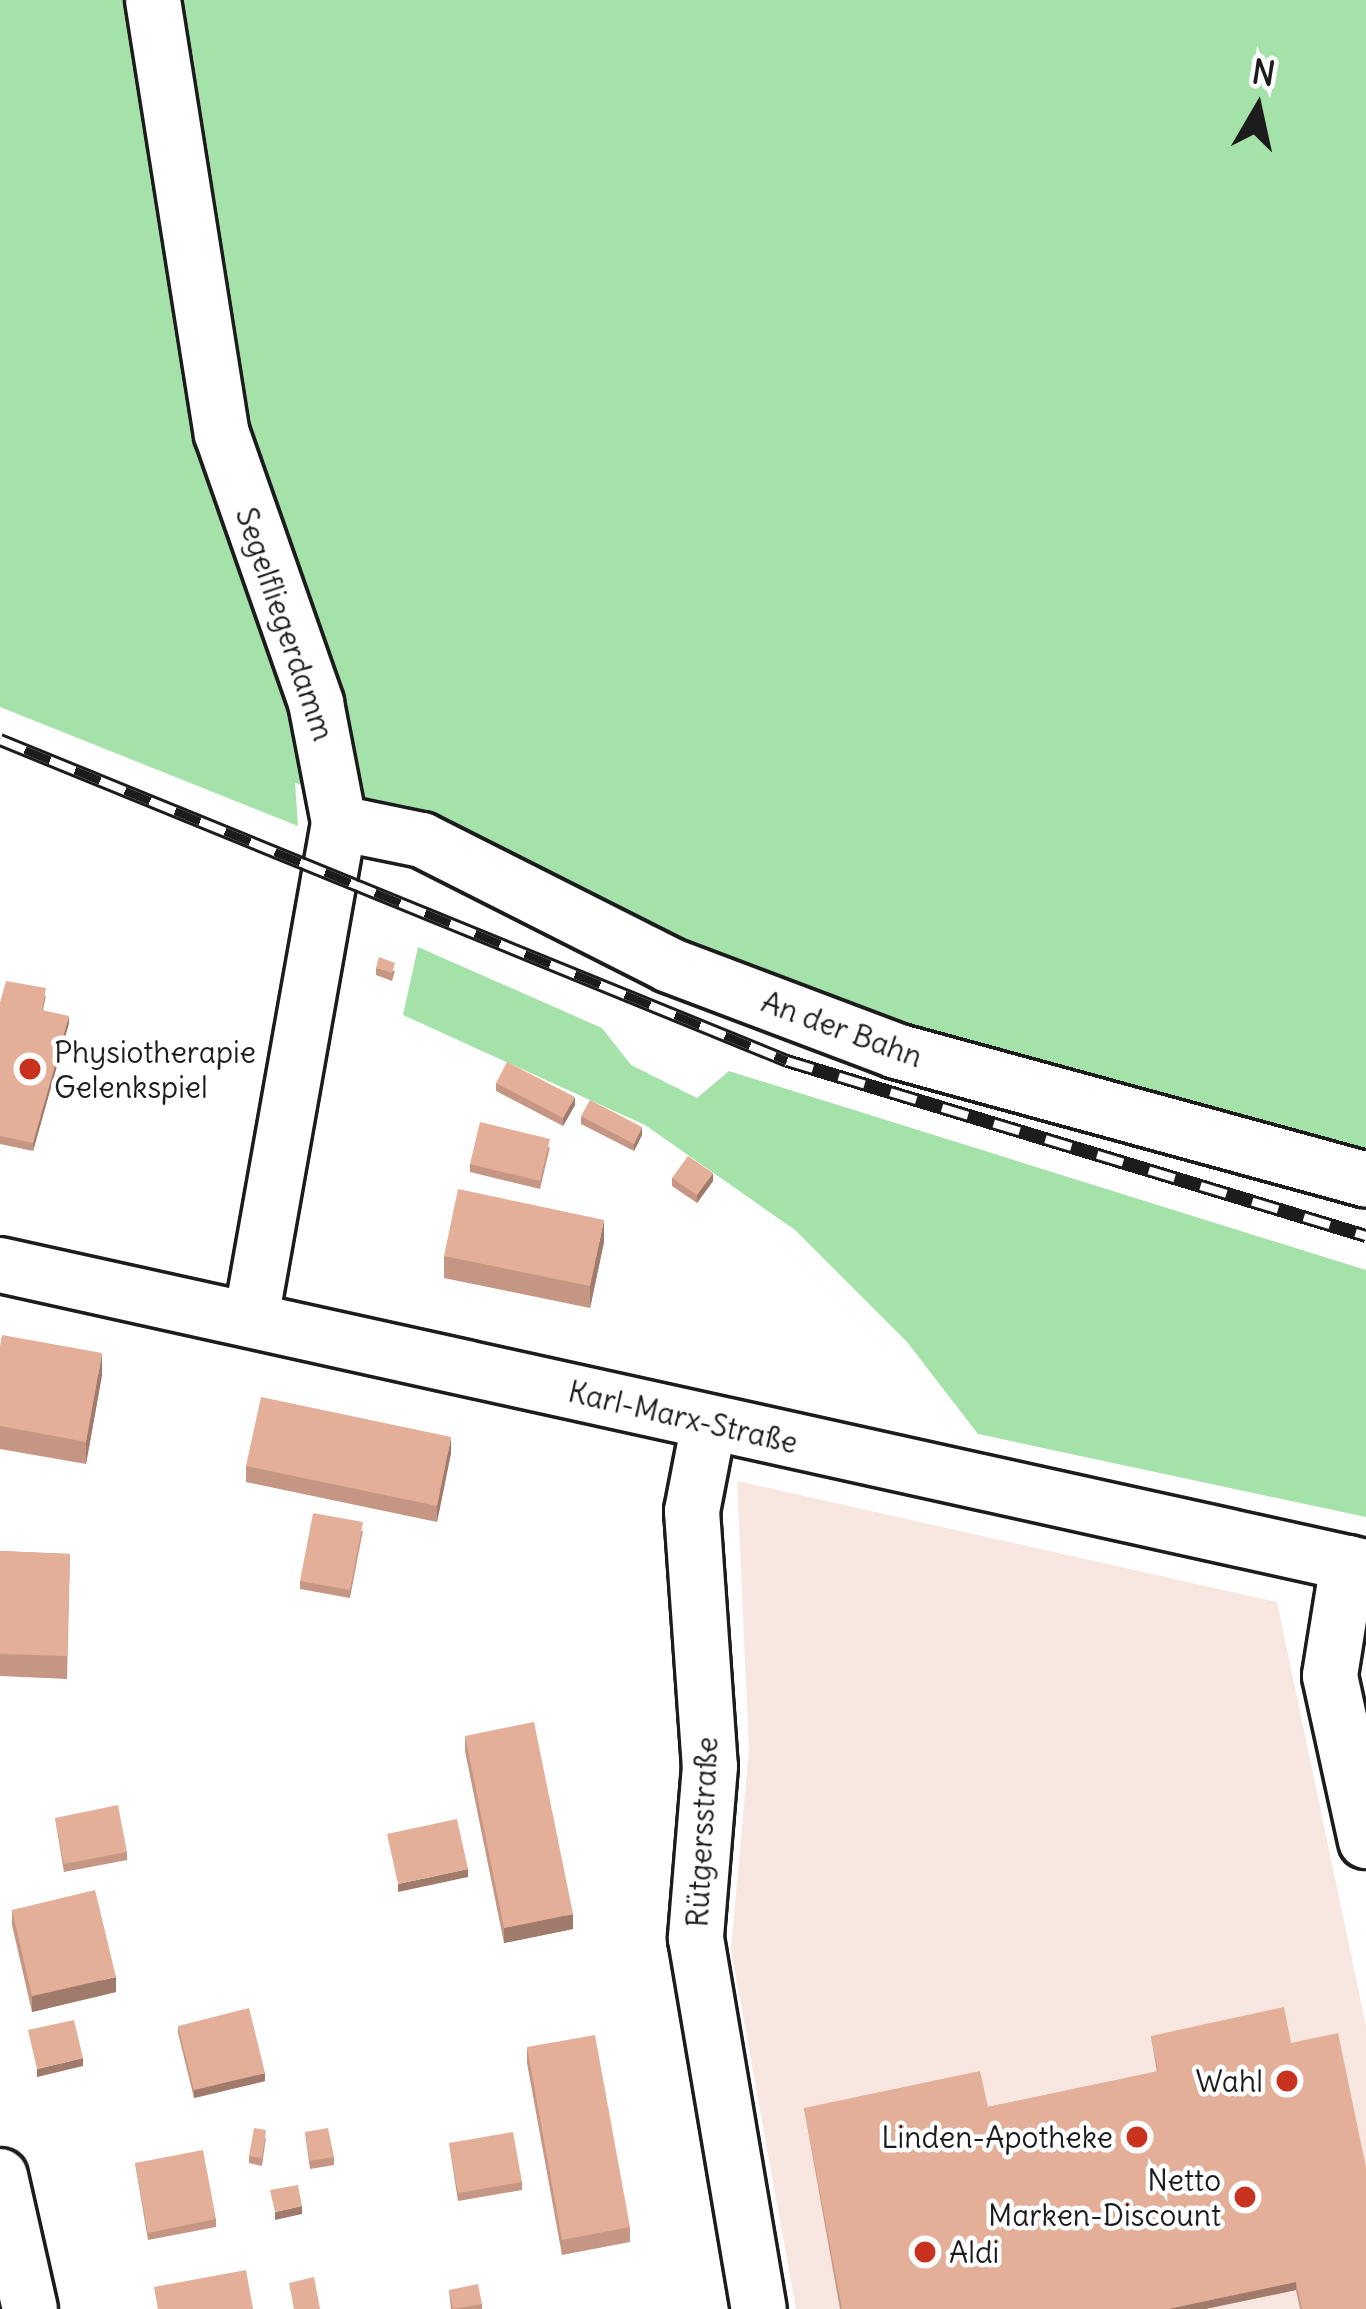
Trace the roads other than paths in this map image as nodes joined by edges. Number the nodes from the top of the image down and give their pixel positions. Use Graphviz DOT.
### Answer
graph roads {
  1 [pos="153,0"];
  2 [pos="339,823"];
  3 [pos="1366,1180"];
  4 [pos="0,1264"];
  5 [pos="251,1319"];
  6 [pos="709,1423"];
  7 [pos="1357,1565"];
  8 [pos="1366,1841"];
  9 [pos="0,2176"];
  10 [pos="30,2309"];
  11 [pos="759,2309"];
  1 -- 2 [label="street, Segelfliegerdamm"];
  2 -- 3 [label="street, An der Bahn"];
  2 -- 5 [label="street, Segelfliegerdamm"];
  4 -- 5 [label="street, Karl-Marx-Straße"];
  5 -- 6 [label="street, Karl-Marx-Straße"];
  6 -- 7 [label="street, Karl-Marx-Straße"];
  6 -- 11 [label="street, Rütgersstraße"];
  7 -- 8 [label="street"];
  9 -- 10 [label="street"];
}
